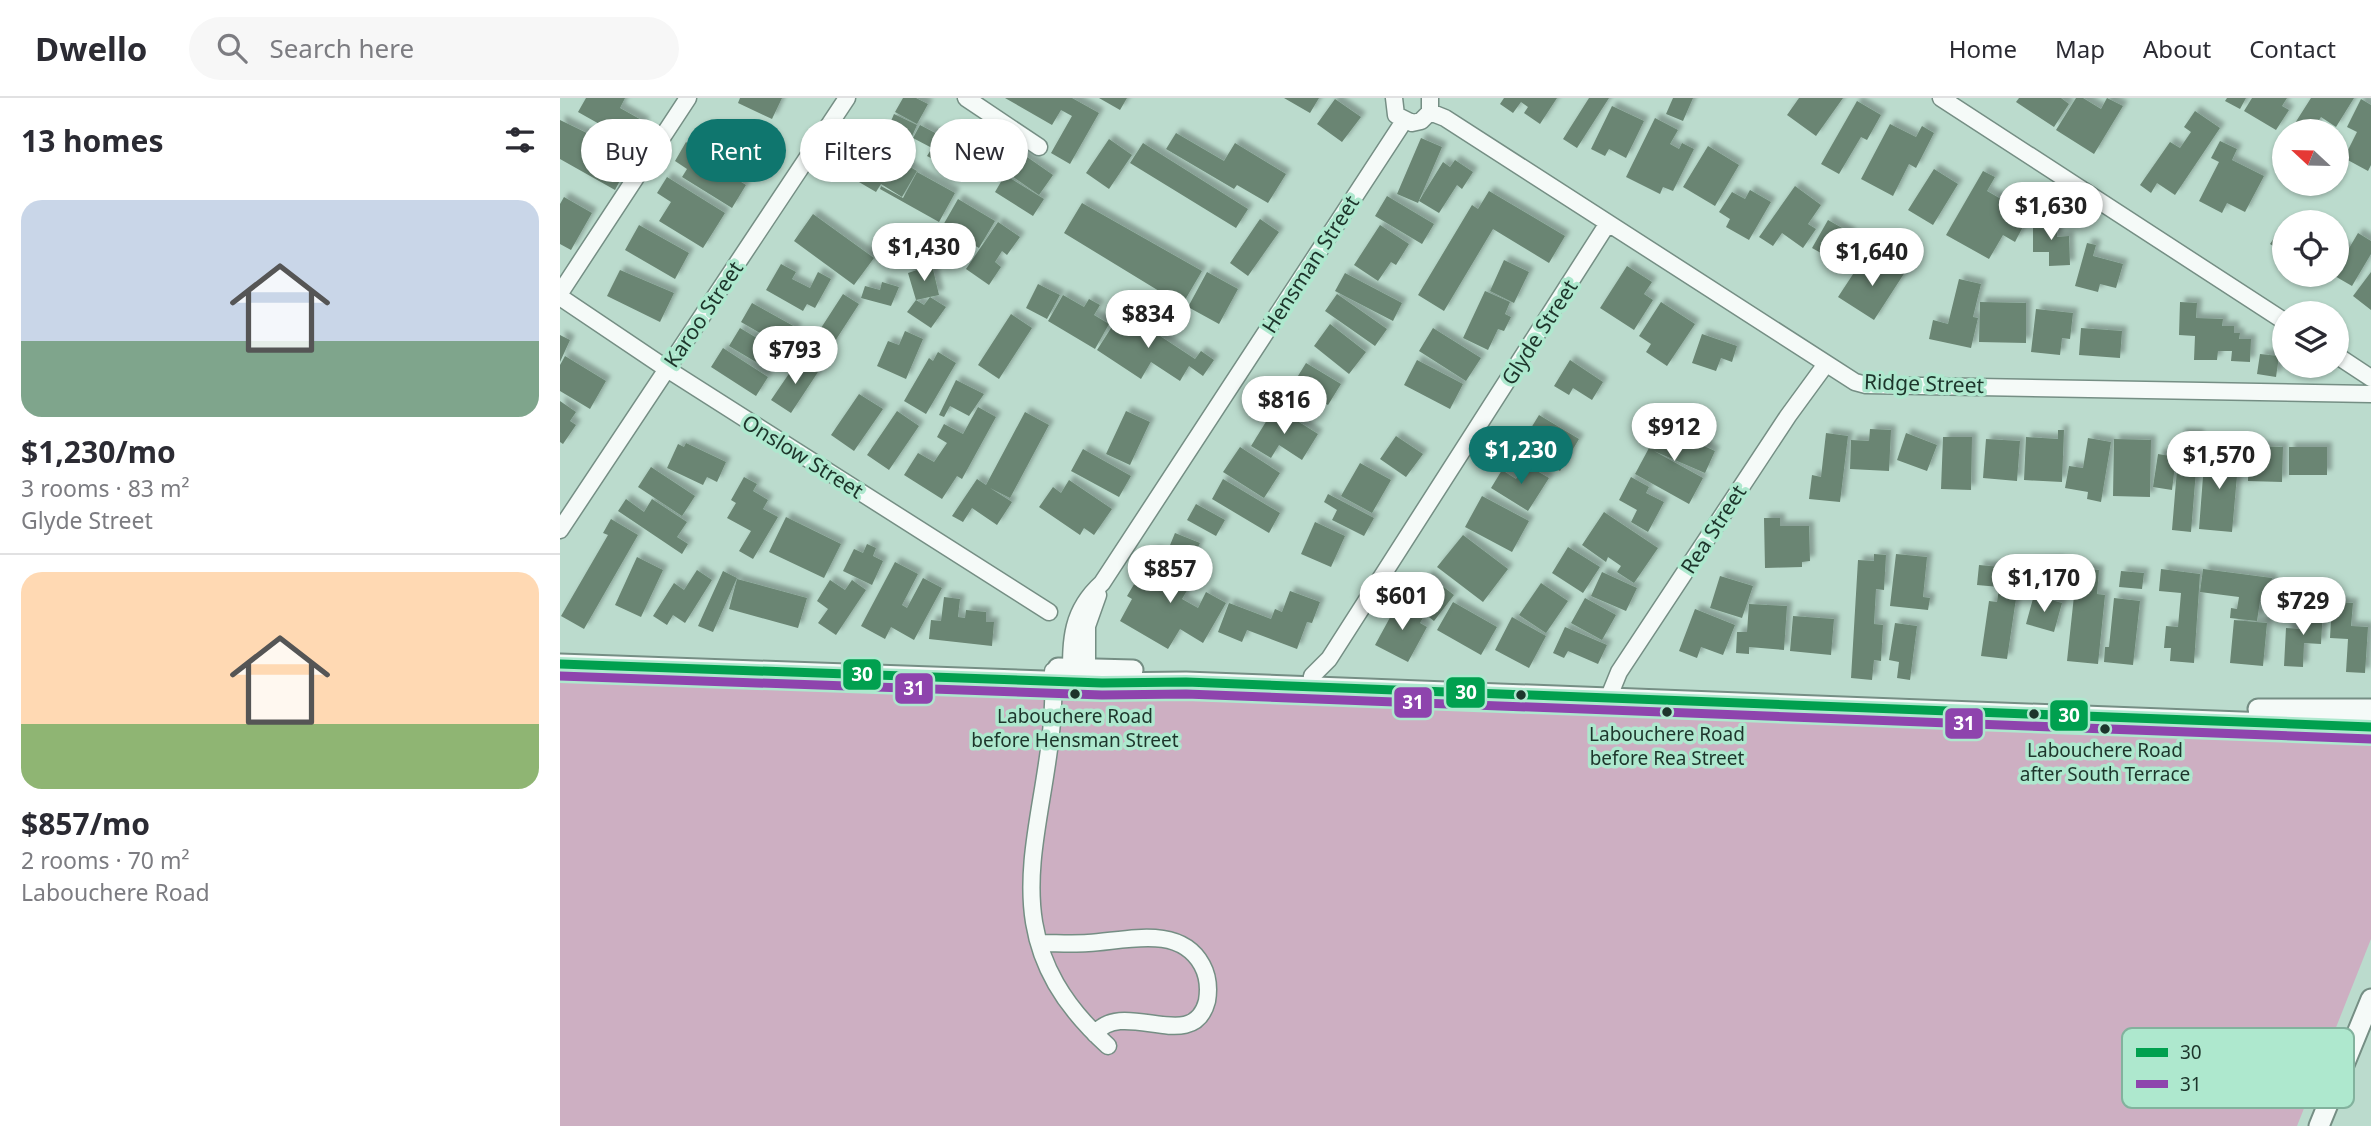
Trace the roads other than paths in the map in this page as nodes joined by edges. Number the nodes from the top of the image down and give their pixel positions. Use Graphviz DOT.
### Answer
graph roads {
  1 [pos="688,98"];
  2 [pos="847,98"];
  3 [pos="966,98"];
  4 [pos="1394,98"];
  5 [pos="1941,98"];
  6 [pos="1430,105"];
  7 [pos="1404,121"];
  8 [pos="1039,147"];
  9 [pos="1608,223"];
  10 [pos="560,295"];
  11 [pos="2272,313"];
  12 [pos="1826,364"];
  13 [pos="2349,364"];
  14 [pos="667,369"];
  15 [pos="2371,378"];
  16 [pos="2371,394"];
  17 [pos="560,530"];
  18 [pos="1049,612"];
  19 [pos="560,653"];
  20 [pos="560,664"];
  21 [pos="1071,674"];
  22 [pos="1312,681"];
  23 [pos="1610,693"];
  24 [pos="2371,709"];
  25 [pos="2371,727"];
  26 [pos="1040,943"];
  27 [pos="2371,999"];
  28 [pos="1096,1034"];
  29 [pos="2354,1041"];
  30 [pos="1108,1046"];
  31 [pos="2326,1108"];
  32 [pos="2319,1126"];
  1 -- 10 [label="street"];
  2 -- 14 [label="street, Karoo Street"];
  3 -- 8 [label="street"];
  4 -- 7 [label="street"];
  5 -- 11 [label="street"];
  6 -- 7 [label="street"];
  6 -- 9 [label="street, Ridge Street"];
  7 -- 21 [label="street, Hensman Street"];
  9 -- 12 [label="street, Ridge Street"];
  9 -- 22 [label="street, Glyde Street"];
  10 -- 14 [label="street, Onslow Street"];
  12 -- 16 [label="street, Ridge Street"];
  12 -- 23 [label="street, Rea Street"];
  13 -- 15 [label="street"];
  14 -- 17 [label="street, Karoo Street"];
  14 -- 18 [label="street, Onslow Street"];
  19 -- 21 [label="main road"];
  20 -- 21 [label="main road"];
  21 -- 22 [label="main road"];
  21 -- 26 [label="street, Hensman Street"];
  22 -- 23 [label="main road"];
  23 -- 24 [label="main road"];
  23 -- 25 [label="main road"];
  26 -- 28 [label="street, Hensman Street"];
  26 -- 28 [label="street"];
  27 -- 29 [label="main road"];
  28 -- 30 [label="street, Hensman Street"];
  31 -- 32 [label="main road"];
}
